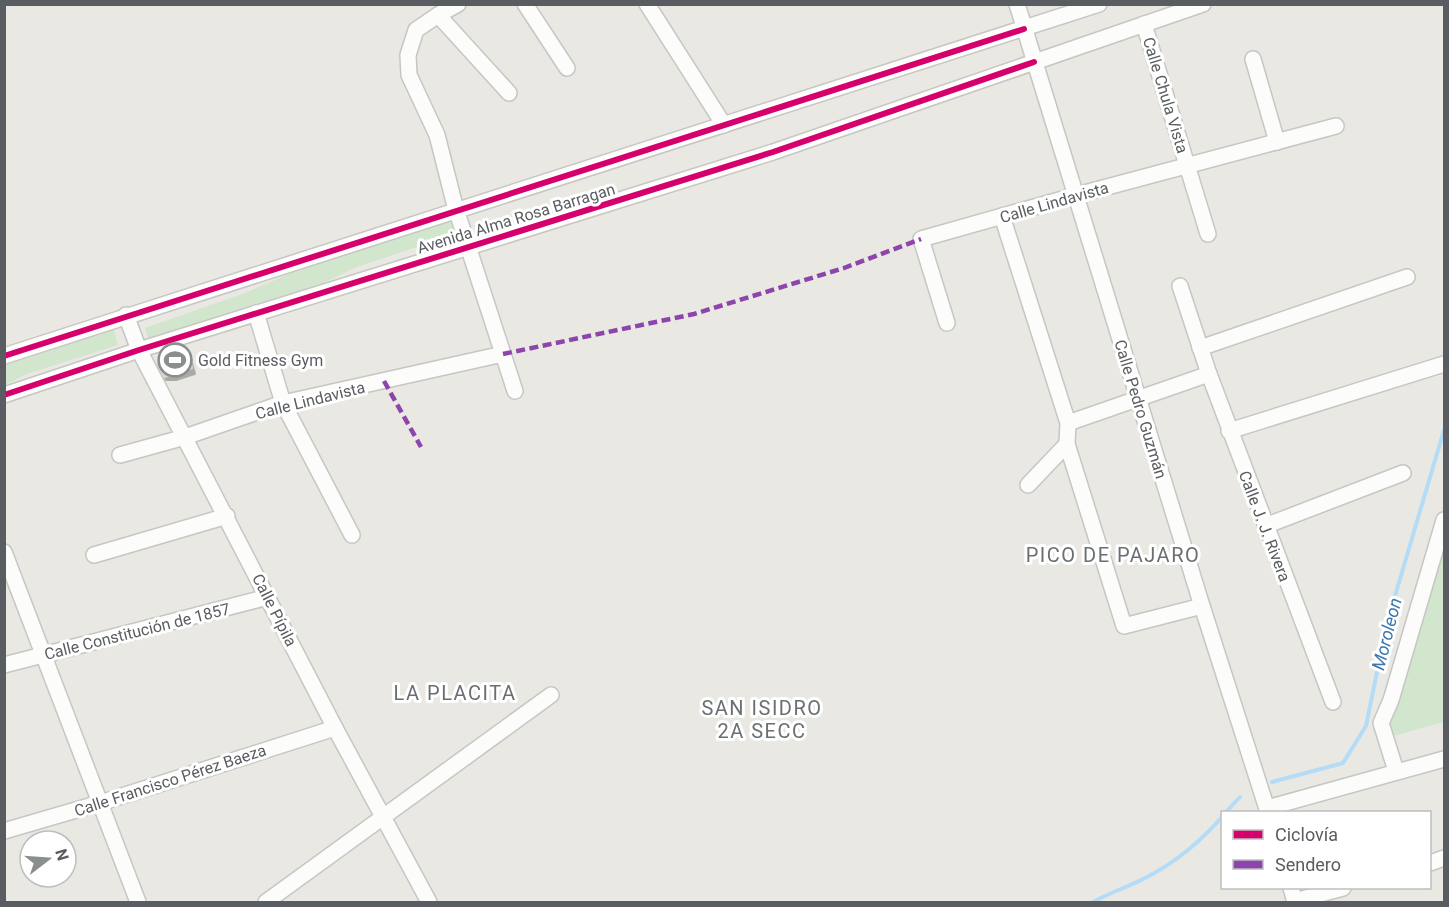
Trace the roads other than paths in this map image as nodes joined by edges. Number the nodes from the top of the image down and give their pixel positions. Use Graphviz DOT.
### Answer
graph roads {
  1 [pos="458,4"];
  2 [pos="525,4"];
  3 [pos="647,4"];
  4 [pos="1017,4"];
  5 [pos="1099,4"];
  6 [pos="1203,4"];
  7 [pos="438,15"];
  8 [pos="1144,24"];
  9 [pos="1024,29"];
  10 [pos="1253,59"];
  11 [pos="1034,62"];
  12 [pos="567,68"];
  13 [pos="509,93"];
  14 [pos="724,125"];
  15 [pos="1336,126"];
  16 [pos="1277,142"];
  17 [pos="1187,166"];
  18 [pos="1077,195"];
  19 [pos="456,210"];
  20 [pos="1002,216"];
  21 [pos="1208,234"];
  22 [pos="467,247"];
  23 [pos="1407,277"];
  24 [pos="1180,286"];
  25 [pos="256,313"];
  26 [pos="126,315"];
  27 [pos="947,323"];
  28 [pos="1200,348"];
  29 [pos="139,350"];
  30 [pos="503,354"];
  31 [pos="4,356"];
  32 [pos="1444,364"];
  33 [pos="1209,375"];
  34 [pos="515,391"];
  35 [pos="4,395"];
  36 [pos="1137,398"];
  37 [pos="283,403"];
  38 [pos="1068,423"];
  39 [pos="1229,431"];
  40 [pos="185,437"];
  41 [pos="1067,444"];
  42 [pos="120,455"];
  43 [pos="1403,473"];
  44 [pos="1028,485"];
  45 [pos="227,516"];
  46 [pos="1444,520"];
  47 [pos="1265,526"];
  48 [pos="352,535"];
  49 [pos="4,552"];
  50 [pos="94,555"];
  51 [pos="268,597"];
  52 [pos="1202,606"];
  53 [pos="43,655"];
  54 [pos="4,665"];
  55 [pos="551,695"];
  56 [pos="1333,702"];
  57 [pos="335,728"];
  58 [pos="1444,759"];
  59 [pos="1396,771"];
  60 [pos="100,803"];
  61 [pos="1267,810"];
  62 [pos="383,818"];
  63 [pos="4,831"];
  64 [pos="1338,889"];
  65 [pos="1294,897"];
  66 [pos="138,903"];
  67 [pos="266,903"];
  68 [pos="429,903"];
  1 -- 7 [label="street"];
  2 -- 12 [label="street"];
  3 -- 14 [label="street"];
  4 -- 9 [label="street, Calle Pedro Guzmán"];
  5 -- 9 [label="street, Avenida Alma Rosa Barragan"];
  6 -- 8 [label="street, Avenida Alma Rosa Barragan"];
  7 -- 13 [label="street"];
  7 -- 19 [label="street"];
  8 -- 11 [label="street, Avenida Alma Rosa Barragan"];
  8 -- 17 [label="street, Calle Chula Vista"];
  9 -- 11 [label="street, Calle Pedro Guzmán"];
  9 -- 14 [label="street, Avenida Alma Rosa Barragan"];
  10 -- 16 [label="street"];
  11 -- 18 [label="street, Calle Pedro Guzmán"];
  11 -- 22 [label="street, Avenida Alma Rosa Barragan"];
  14 -- 19 [label="street, Avenida Alma Rosa Barragan"];
  15 -- 16 [label="street, Calle Lindavista"];
  16 -- 17 [label="street, Calle Lindavista"];
  17 -- 18 [label="street, Calle Lindavista"];
  17 -- 21 [label="street, Calle Chula Vista"];
  18 -- 20 [label="street, Calle Lindavista"];
  18 -- 36 [label="street, Calle Pedro Guzmán"];
  19 -- 22 [label="street"];
  19 -- 26 [label="street, Avenida Alma Rosa Barragan"];
  20 -- 27 [label="street, Calle Lindavista"];
  20 -- 38 [label="street"];
  22 -- 25 [label="street, Avenida Alma Rosa Barragan"];
  22 -- 30 [label="street"];
  23 -- 28 [label="street"];
  24 -- 28 [label="street, Calle J. J. Rivera"];
  25 -- 29 [label="street, Avenida Alma Rosa Barragan"];
  25 -- 37 [label="street"];
  26 -- 29 [label="street, Calle Pípila"];
  26 -- 31 [label="street, Avenida Alma Rosa Barragan"];
  28 -- 33 [label="street, Calle J. J. Rivera"];
  29 -- 35 [label="street, Avenida Alma Rosa Barragan"];
  29 -- 40 [label="street, Calle Pípila"];
  30 -- 34 [label="street"];
  30 -- 37 [label="street, Calle Lindavista"];
  32 -- 39 [label="street"];
  33 -- 36 [label="street"];
  33 -- 39 [label="street, Calle J. J. Rivera"];
  36 -- 38 [label="street"];
  36 -- 52 [label="street, Calle Pedro Guzmán"];
  37 -- 40 [label="street, Calle Lindavista"];
  37 -- 48 [label="street"];
  38 -- 41 [label="street"];
  39 -- 47 [label="street, Calle J. J. Rivera"];
  40 -- 42 [label="street, Calle Lindavista"];
  40 -- 45 [label="street, Calle Pípila"];
  41 -- 44 [label="street"];
  41 -- 52 [label="street"];
  43 -- 47 [label="street"];
  45 -- 50 [label="street"];
  45 -- 51 [label="street, Calle Pípila"];
  46 -- 59 [label="street"];
  47 -- 56 [label="street, Calle J. J. Rivera"];
  49 -- 53 [label="street"];
  51 -- 53 [label="street, Calle Constitución de 1857"];
  51 -- 57 [label="street, Calle Pípila"];
  52 -- 61 [label="street, Calle Pedro Guzmán"];
  53 -- 54 [label="street, Calle Constitución de 1857"];
  53 -- 60 [label="street"];
  55 -- 62 [label="street"];
  57 -- 60 [label="street, Calle Francisco Pérez Baeza"];
  57 -- 62 [label="street, Calle Pípila"];
  58 -- 59 [label="street"];
  59 -- 61 [label="street"];
  60 -- 63 [label="street, Calle Francisco Pérez Baeza"];
  60 -- 66 [label="street"];
  62 -- 67 [label="street"];
  62 -- 68 [label="street, Calle Pípila"];
  64 -- 65 [label="street"];
}
